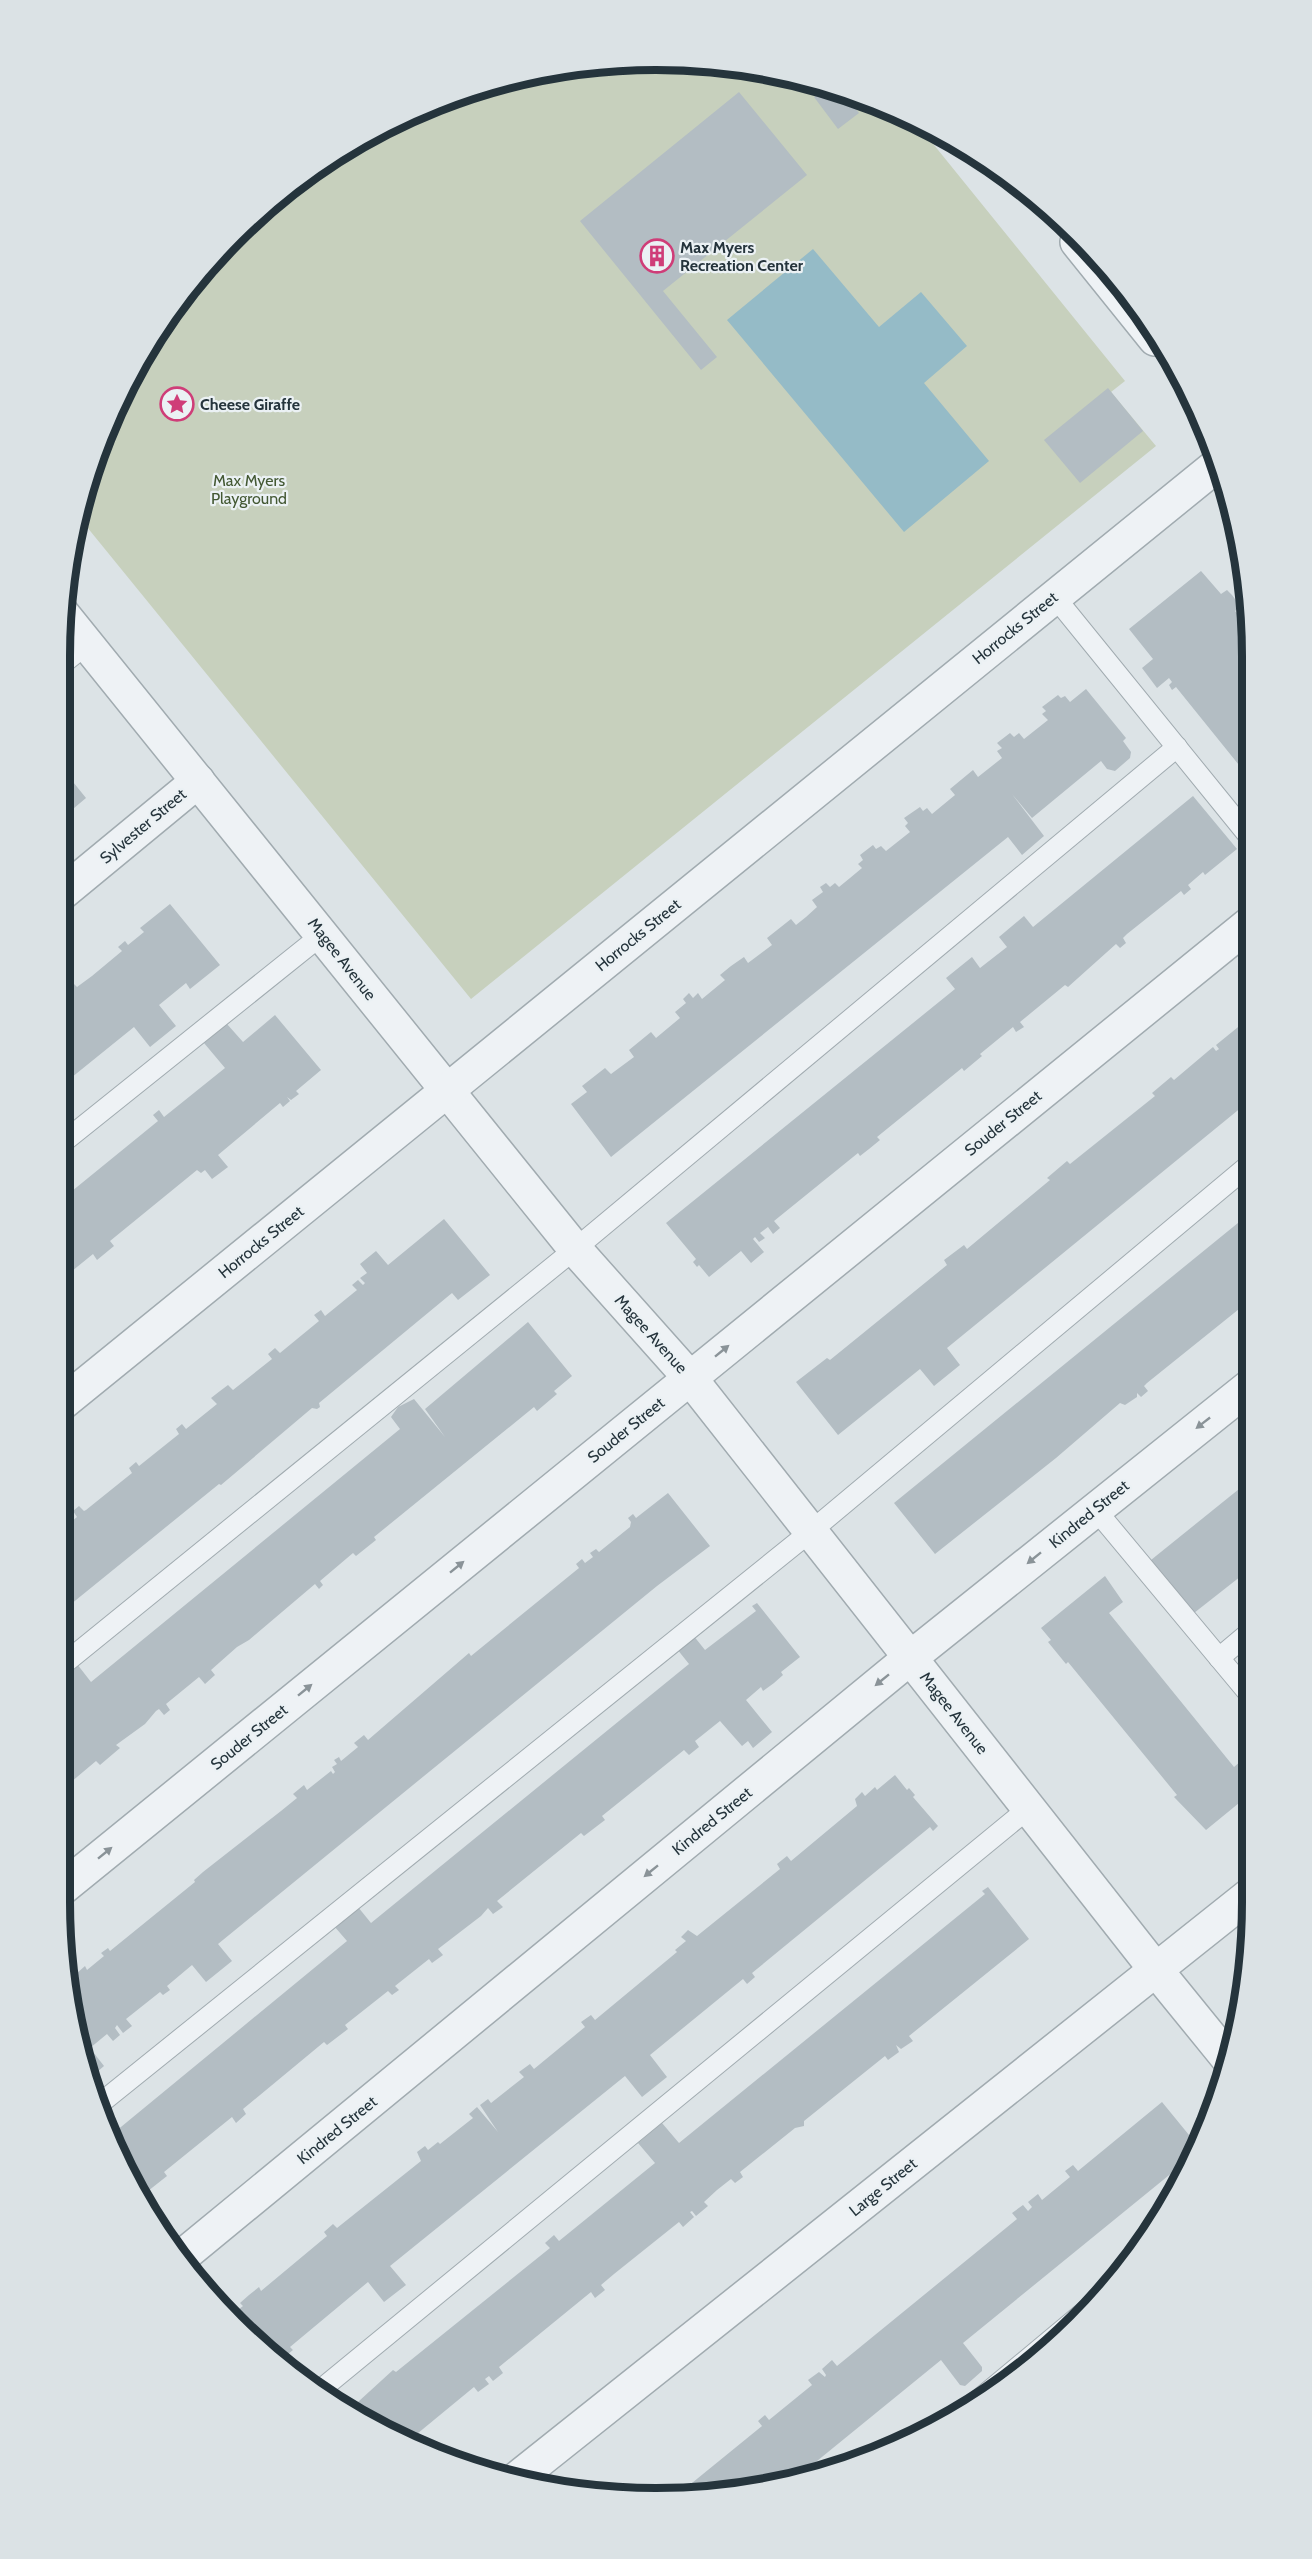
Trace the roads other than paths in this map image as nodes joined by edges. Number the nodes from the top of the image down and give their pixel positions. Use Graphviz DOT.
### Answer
graph roads {
  1 [pos="1211,470"];
  2 [pos="1054,596"];
  3 [pos="72,626"];
  4 [pos="87,644"];
  5 [pos="70,658"];
  6 [pos="1177,747"];
  7 [pos="198,781"];
  8 [pos="1242,828"];
  9 [pos="70,887"];
  10 [pos="1242,930"];
  11 [pos="323,934"];
  12 [pos="446,1092"];
  13 [pos="70,1137"];
  14 [pos="1242,1170"];
  15 [pos="574,1249"];
  16 [pos="690,1377"];
  17 [pos="1242,1393"];
  18 [pos="70,1398"];
  19 [pos="1095,1509"];
  20 [pos="810,1532"];
  21 [pos="1242,1639"];
  22 [pos="910,1658"];
  23 [pos="1219,1658"];
  24 [pos="70,1659"];
  25 [pos="1242,1685"];
  26 [pos="1029,1808"];
  27 [pos="70,1882"];
  28 [pos="1242,1901"];
  29 [pos="1155,1970"];
  30 [pos="1223,2052"];
  31 [pos="105,2100"];
  32 [pos="187,2253"];
  33 [pos="325,2386"];
  34 [pos="524,2473"];
  1 -- 2 [label="street, Horrocks Street"];
  2 -- 6 [label="lane"];
  2 -- 12 [label="street, Horrocks Street"];
  3 -- 4 [label="street, Magee Avenue"];
  4 -- 5 [label="lane"];
  4 -- 7 [label="street, Magee Avenue"];
  6 -- 8 [label="lane"];
  6 -- 15 [label="lane"];
  7 -- 9 [label="street, Sylvester Street"];
  7 -- 11 [label="street, Magee Avenue"];
  16 -- 10 [label="street, Souder Street, one-way"];
  11 -- 12 [label="street, Magee Avenue"];
  11 -- 13 [label="lane"];
  12 -- 15 [label="street, Magee Avenue"];
  12 -- 18 [label="street, Horrocks Street"];
  14 -- 20 [label="lane"];
  15 -- 16 [label="street, Magee Avenue"];
  15 -- 24 [label="lane"];
  16 -- 20 [label="street, Magee Avenue"];
  27 -- 16 [label="street, Souder Street, one-way"];
  17 -- 19 [label="street, Kindred Street, one-way"];
  19 -- 22 [label="street, Kindred Street, one-way"];
  19 -- 23 [label="lane"];
  20 -- 22 [label="street, Magee Avenue"];
  20 -- 31 [label="lane"];
  21 -- 23 [label="lane"];
  22 -- 26 [label="street, Magee Avenue"];
  22 -- 32 [label="street, Kindred Street, one-way"];
  23 -- 25 [label="lane"];
  26 -- 29 [label="street, Magee Avenue"];
  26 -- 33 [label="lane"];
  28 -- 29 [label="street, Large Street"];
  29 -- 30 [label="street, Magee Avenue"];
  29 -- 34 [label="street, Large Street"];
}
